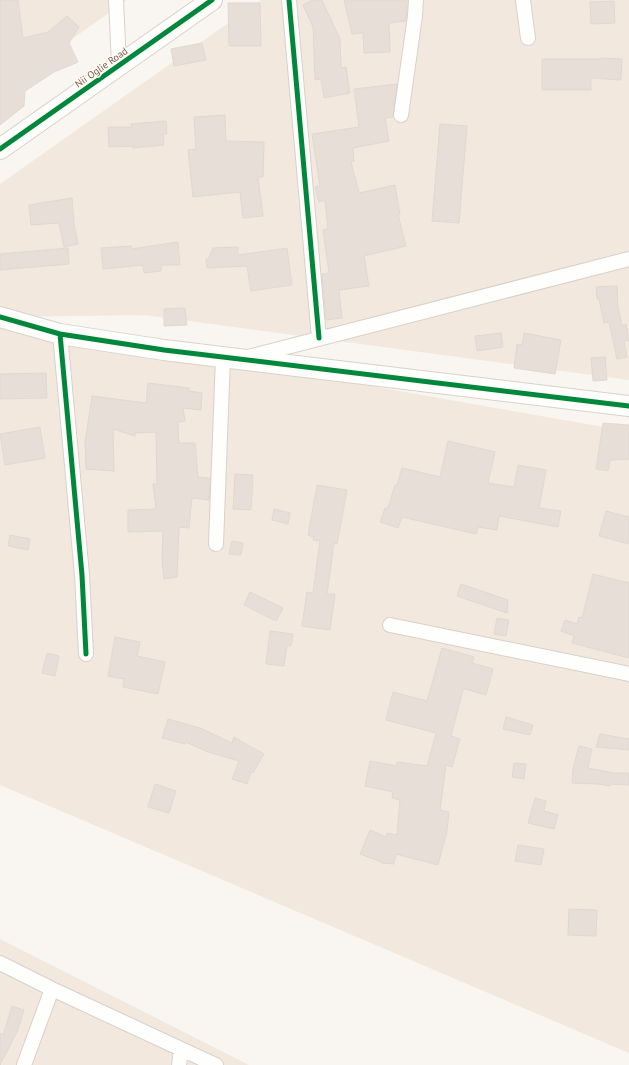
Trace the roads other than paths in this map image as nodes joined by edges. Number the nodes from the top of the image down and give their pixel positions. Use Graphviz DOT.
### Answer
graph roads {
  1 [pos="116,0"];
  2 [pos="212,0"];
  3 [pos="289,0"];
  4 [pos="416,0"];
  5 [pos="523,0"];
  6 [pos="528,38"];
  7 [pos="119,65"];
  8 [pos="401,115"];
  9 [pos="0,150"];
  10 [pos="629,259"];
  11 [pos="0,317"];
  12 [pos="60,334"];
  13 [pos="319,338"];
  14 [pos="231,358"];
  15 [pos="629,406"];
  16 [pos="216,544"];
  17 [pos="390,625"];
  18 [pos="86,654"];
  19 [pos="629,674"];
  20 [pos="0,963"];
  21 [pos="52,989"];
  22 [pos="181,1049"];
  23 [pos="24,1065"];
  24 [pos="179,1065"];
  25 [pos="216,1065"];
  1 -- 7 [label="street"];
  2 -- 7 [label="street, Nii Oglie Road"];
  3 -- 13 [label="street"];
  4 -- 8 [label="street"];
  5 -- 6 [label="street"];
  7 -- 9 [label="street, Nii Oglie Road"];
  10 -- 13 [label="street"];
  11 -- 12 [label="street"];
  12 -- 14 [label="street"];
  12 -- 18 [label="street"];
  13 -- 14 [label="street"];
  14 -- 15 [label="street"];
  14 -- 16 [label="street"];
  17 -- 19 [label="street"];
  20 -- 21 [label="street"];
  21 -- 22 [label="street"];
  21 -- 23 [label="street"];
  22 -- 24 [label="street"];
  22 -- 25 [label="street"];
}
